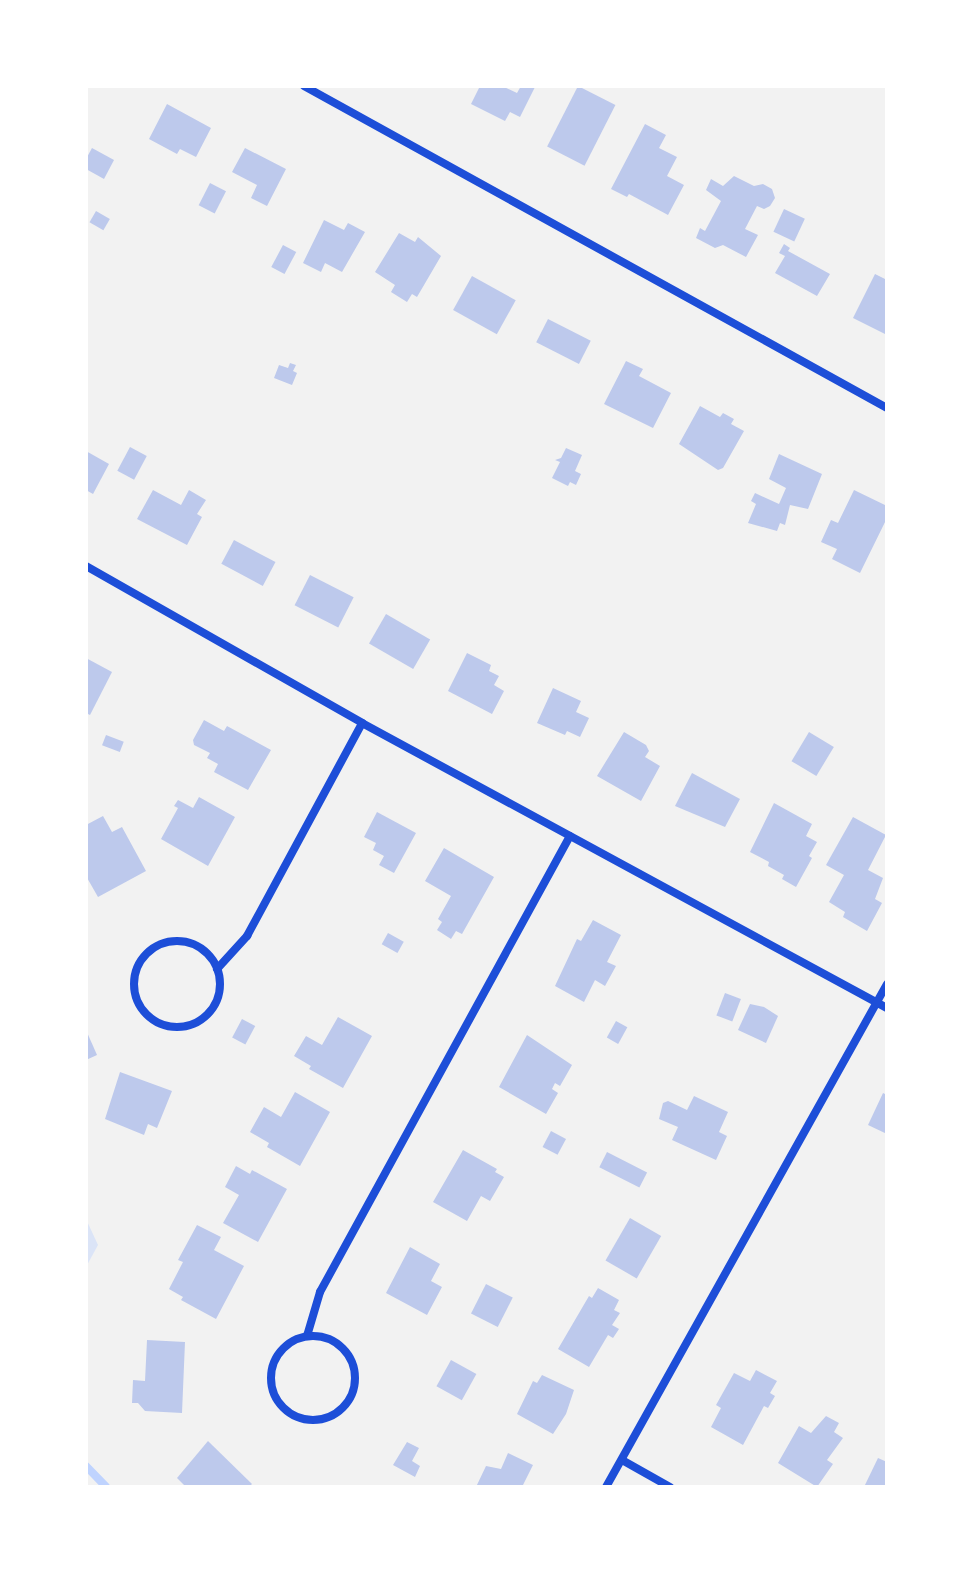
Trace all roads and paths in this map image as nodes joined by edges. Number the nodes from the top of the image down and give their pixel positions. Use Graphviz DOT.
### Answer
graph roads {
  1 [pos="304,86"];
  2 [pos="887,408"];
  3 [pos="86,566"];
  4 [pos="362,723"];
  5 [pos="570,836"];
  6 [pos="217,969"];
  7 [pos="887,984"];
  8 [pos="877,1002"];
  9 [pos="887,1008"];
  10 [pos="307,1336"];
  11 [pos="622,1460"];
  12 [pos="606,1487"];
  13 [pos="670,1487"];
  1 -- 2 [label="street"];
  3 -- 4 [label="street"];
  4 -- 5 [label="street"];
  4 -- 6 [label="street"];
  5 -- 8 [label="street"];
  5 -- 10 [label="street"];
  6 -- 6 [label="street"];
  7 -- 8 [label="street"];
  8 -- 9 [label="street"];
  8 -- 11 [label="street"];
  10 -- 10 [label="street"];
  11 -- 12 [label="street"];
  11 -- 13 [label="street"];
}
